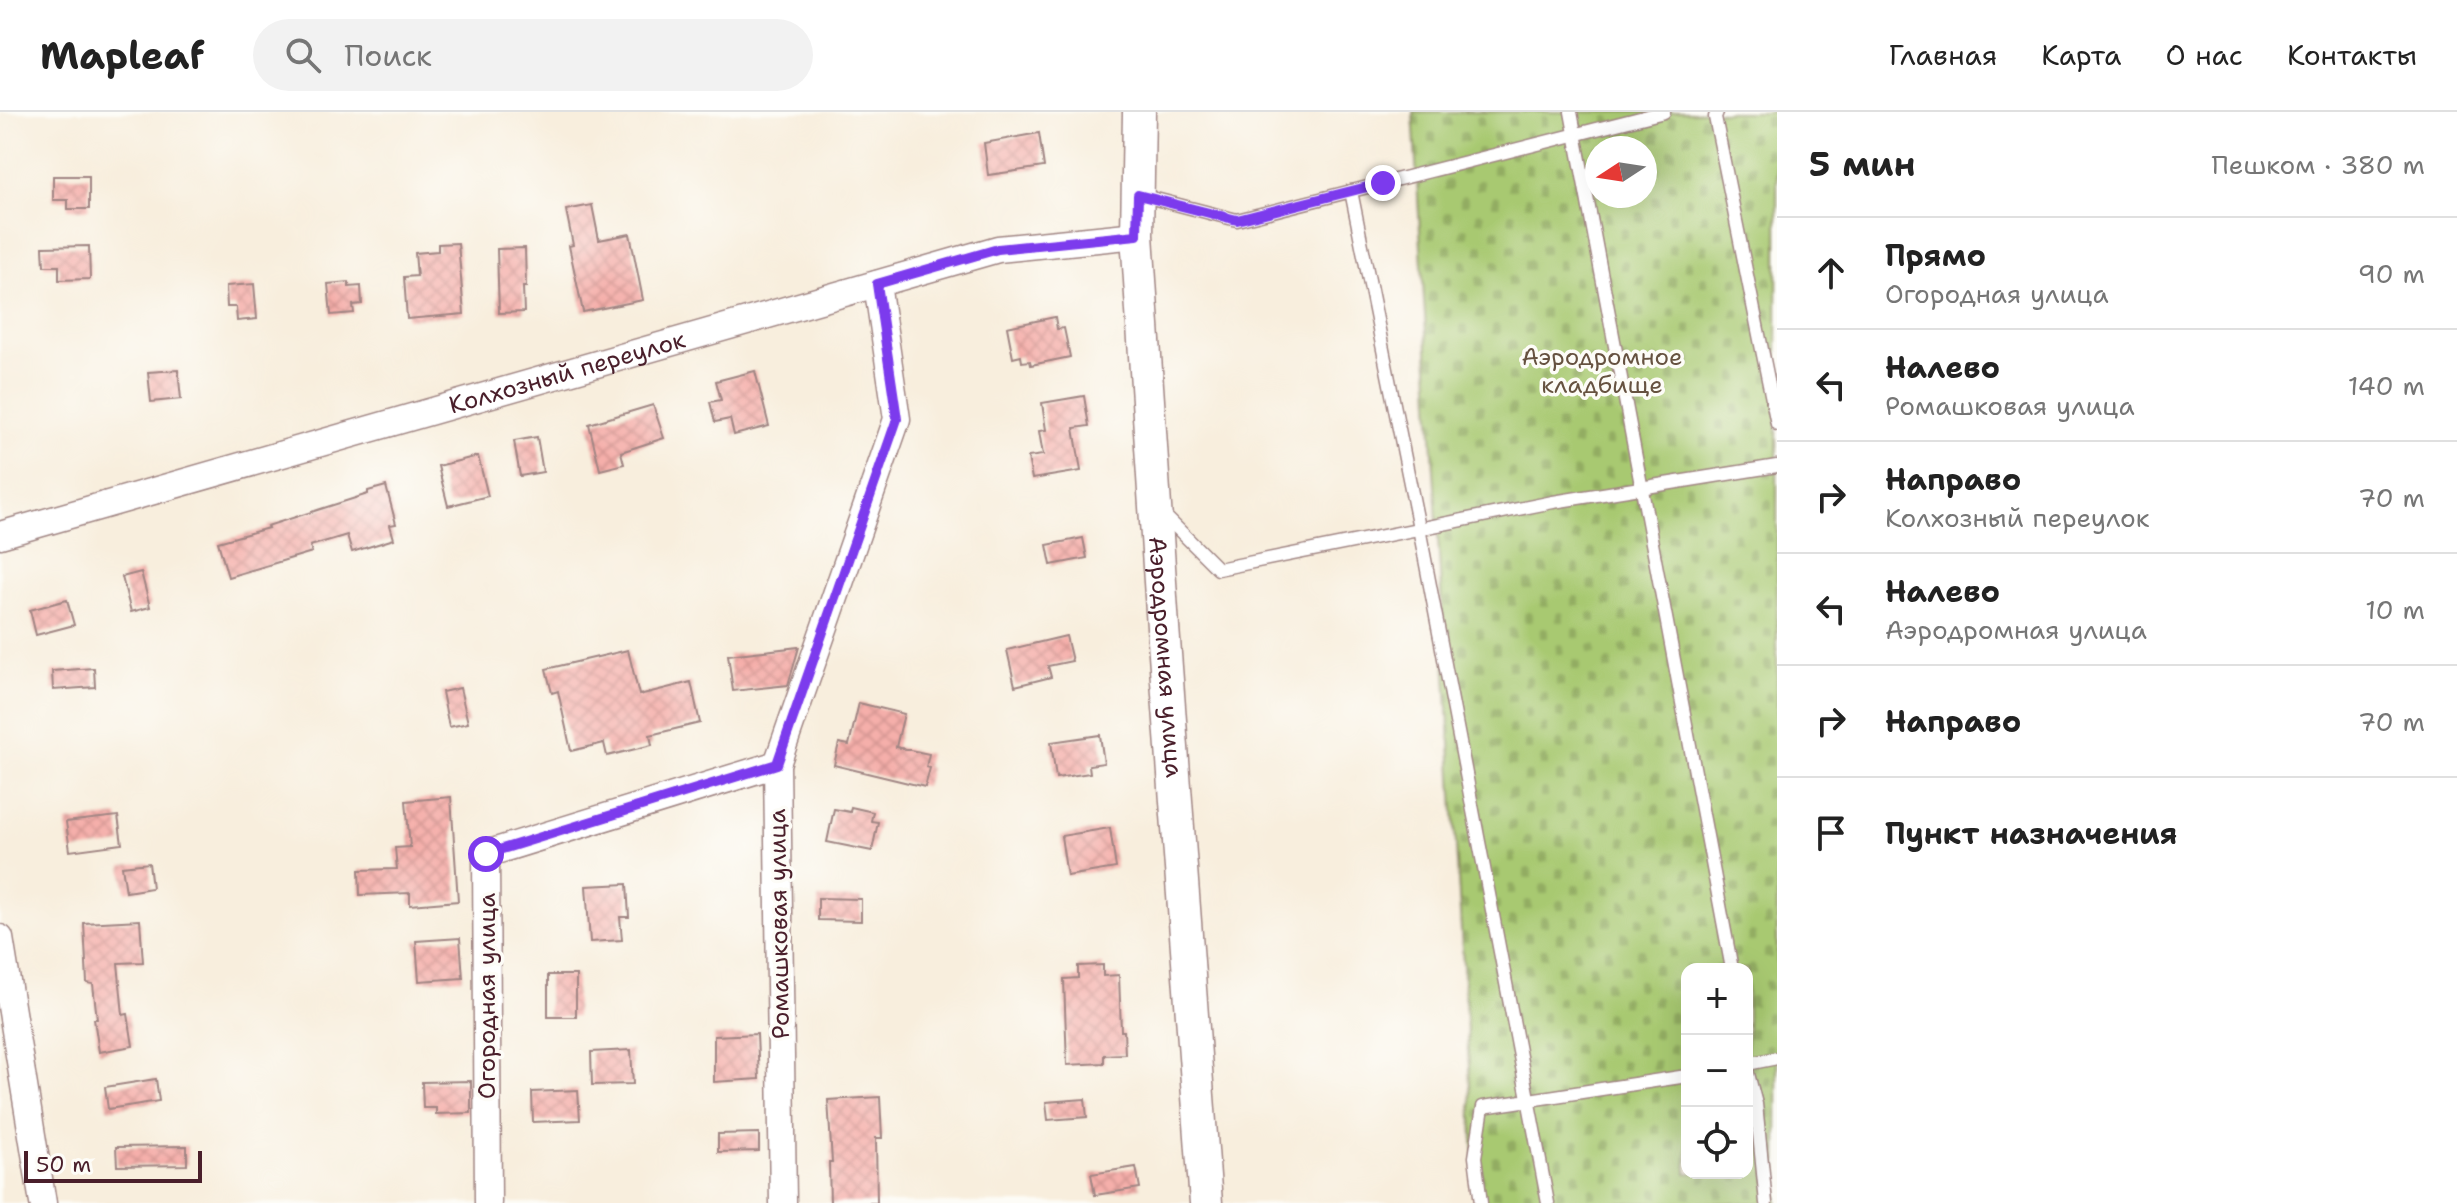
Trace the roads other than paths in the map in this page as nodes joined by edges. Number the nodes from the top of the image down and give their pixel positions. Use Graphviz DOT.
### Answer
graph roads {
  1 [pos="1139,112"];
  2 [pos="1571,112"];
  3 [pos="1664,112"];
  4 [pos="1717,112"];
  5 [pos="1575,134"];
  6 [pos="1351,191"];
  7 [pos="1138,195"];
  8 [pos="1137,235"];
  9 [pos="877,284"];
  10 [pos="1777,424"];
  11 [pos="1777,466"];
  12 [pos="1641,489"];
  13 [pos="1155,505"];
  14 [pos="1419,528"];
  15 [pos="0,535"];
  16 [pos="777,764"];
  17 [pos="0,938"];
  18 [pos="1731,963"];
  19 [pos="1777,1058"];
  20 [pos="1753,1065"];
  21 [pos="1681,1077"];
  22 [pos="1753,1092"];
  23 [pos="1529,1100"];
  24 [pos="43,1203"];
  25 [pos="488,1203"];
  26 [pos="783,1203"];
  27 [pos="1206,1203"];
  28 [pos="1481,1203"];
  29 [pos="1548,1203"];
  30 [pos="1766,1203"];
  1 -- 7 [label="street, Аэродромная улица"];
  2 -- 5 [label="lane"];
  3 -- 5 [label="lane"];
  4 -- 10 [label="lane"];
  5 -- 6 [label="lane"];
  5 -- 12 [label="lane"];
  6 -- 7 [label="lane"];
  6 -- 14 [label="lane"];
  7 -- 8 [label="street, Аэродромная улица"];
  8 -- 9 [label="street, Колхозный переулок"];
  8 -- 13 [label="street, Аэродромная улица"];
  9 -- 15 [label="street, Колхозный переулок"];
  9 -- 16 [label="street, Ромашковая улица"];
  11 -- 12 [label="lane"];
  12 -- 14 [label="lane"];
  12 -- 18 [label="lane"];
  13 -- 14 [label="lane"];
  13 -- 27 [label="street, Аэродромная улица"];
  14 -- 23 [label="lane"];
  16 -- 25 [label="street, Огородная улица"];
  16 -- 26 [label="street, Ромашковая улица"];
  17 -- 24 [label="street"];
  19 -- 20 [label="lane"];
  21 -- 23 [label="lane"];
  22 -- 30 [label="lane"];
  23 -- 28 [label="lane"];
  23 -- 29 [label="lane"];
}
